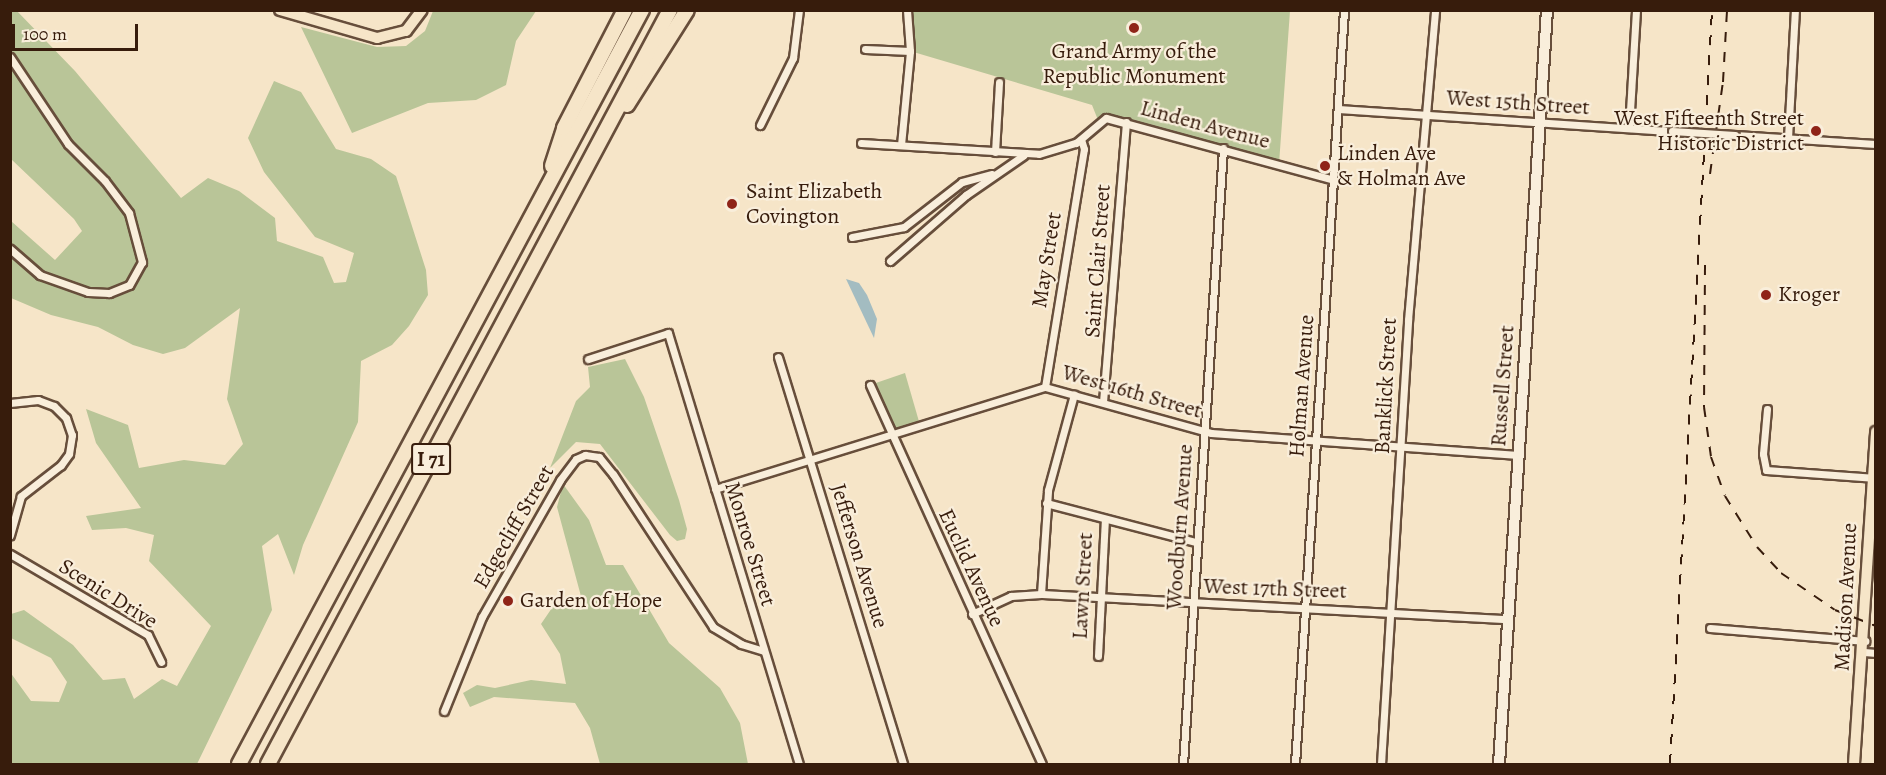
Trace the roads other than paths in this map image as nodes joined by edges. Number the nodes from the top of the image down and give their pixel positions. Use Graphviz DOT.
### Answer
graph roads {
  1 [pos="280,10"];
  2 [pos="422,10"];
  3 [pos="625,10"];
  4 [pos="642,10"];
  5 [pos="670,10"];
  6 [pos="687,10"];
  7 [pos="799,10"];
  8 [pos="907,10"];
  9 [pos="1344,10"];
  10 [pos="1435,10"];
  11 [pos="1547,10"];
  12 [pos="1636,10"];
  13 [pos="1795,10"];
  14 [pos="865,49"];
  15 [pos="909,51"];
  16 [pos="10,57"];
  17 [pos="999,82"];
  18 [pos="1338,110"];
  19 [pos="1426,115"];
  20 [pos="1126,122"];
  21 [pos="1540,122"];
  22 [pos="760,125"];
  23 [pos="1629,128"];
  24 [pos="1788,138"];
  25 [pos="1081,139"];
  26 [pos="861,143"];
  27 [pos="1875,144"];
  28 [pos="901,145"];
  29 [pos="1223,148"];
  30 [pos="995,152"];
  31 [pos="592,153"];
  32 [pos="1026,154"];
  33 [pos="992,174"];
  34 [pos="1334,180"];
  35 [pos="540,202"];
  36 [pos="852,237"];
  37 [pos="10,249"];
  38 [pos="890,261"];
  39 [pos="778,357"];
  40 [pos="588,359"];
  41 [pos="870,385"];
  42 [pos="1045,387"];
  43 [pos="1074,394"];
  44 [pos="1103,402"];
  45 [pos="10,403"];
  46 [pos="1767,409"];
  47 [pos="1204,431"];
  48 [pos="1875,432"];
  49 [pos="891,434"];
  50 [pos="1316,441"];
  51 [pos="1401,447"];
  52 [pos="1518,455"];
  53 [pos="812,459"];
  54 [pos="1874,478"];
  55 [pos="715,489"];
  56 [pos="1046,503"];
  57 [pos="1105,519"];
  58 [pos="10,535"];
  59 [pos="1196,542"];
  60 [pos="10,554"];
  61 [pos="1041,594"];
  62 [pos="1100,598"];
  63 [pos="1193,604"];
  64 [pos="1305,606"];
  65 [pos="1390,611"];
  66 [pos="972,614"];
  67 [pos="1508,619"];
  68 [pos="1710,628"];
  69 [pos="1864,647"];
  70 [pos="764,651"];
  71 [pos="1875,653"];
  72 [pos="1098,656"];
  73 [pos="161,662"];
  74 [pos="444,711"];
  75 [pos="239,765"];
  76 [pos="268,765"];
  77 [pos="800,765"];
  78 [pos="903,765"];
  79 [pos="1041,765"];
  80 [pos="1183,765"];
  81 [pos="1295,765"];
  82 [pos="1381,765"];
  83 [pos="1499,765"];
  84 [pos="1854,765"];
  1 -- 2 [label="main road"];
  3 -- 35 [label="highway"];
  4 -- 35 [label="highway, I 71"];
  5 -- 31 [label="highway, I 71"];
  6 -- 31 [label="highway"];
  7 -- 22 [label="street"];
  8 -- 15 [label="street"];
  9 -- 18 [label="street, Holman Avenue"];
  10 -- 19 [label="street, Banklick Street"];
  11 -- 21 [label="street, Russell Street"];
  12 -- 23 [label="street"];
  13 -- 24 [label="street"];
  14 -- 15 [label="street"];
  15 -- 28 [label="street"];
  16 -- 37 [label="street"];
  17 -- 30 [label="street"];
  18 -- 19 [label="street, West 15th Street"];
  18 -- 34 [label="street, Holman Avenue"];
  19 -- 21 [label="street, West 15th Street"];
  19 -- 51 [label="street, Banklick Street"];
  20 -- 25 [label="street, Linden Avenue"];
  20 -- 29 [label="street, Linden Avenue"];
  20 -- 44 [label="street, Saint Clair Street"];
  21 -- 23 [label="street, West 15th Street"];
  21 -- 52 [label="street, Russell Street"];
  23 -- 24 [label="street, West 15th Street, bridge"];
  24 -- 27 [label="street, West 15th Street"];
  25 -- 32 [label="street, Linden Avenue"];
  25 -- 42 [label="street, May Street"];
  26 -- 28 [label="street, Linden Avenue"];
  28 -- 30 [label="street, Linden Avenue"];
  29 -- 34 [label="street, Linden Avenue"];
  29 -- 47 [label="street, Woodburn Avenue"];
  30 -- 32 [label="street, Linden Avenue"];
  31 -- 76 [label="highway, I 71"];
  32 -- 33 [label="street"];
  33 -- 36 [label="street"];
  33 -- 38 [label="street"];
  34 -- 50 [label="street, Holman Avenue"];
  35 -- 75 [label="highway, I 71"];
  39 -- 53 [label="street, Jefferson Avenue"];
  40 -- 55 [label="street, Monroe Street"];
  41 -- 49 [label="street, Euclid Avenue"];
  42 -- 43 [label="street, West 16th Street"];
  42 -- 49 [label="street, West 16th Street"];
  43 -- 44 [label="street, West 16th Street"];
  43 -- 56 [label="street"];
  44 -- 47 [label="street, West 16th Street"];
  45 -- 58 [label="street"];
  46 -- 54 [label="street"];
  47 -- 50 [label="street, West 16th Street"];
  47 -- 59 [label="street, Woodburn Avenue"];
  48 -- 54 [label="main road, Madison Avenue"];
  49 -- 53 [label="street, West 16th Street"];
  49 -- 66 [label="street, Euclid Avenue"];
  50 -- 51 [label="street, West 16th Street"];
  50 -- 64 [label="street, Holman Avenue"];
  51 -- 52 [label="street, West 16th Street"];
  51 -- 65 [label="street, Banklick Street"];
  52 -- 67 [label="street, Russell Street"];
  53 -- 55 [label="street, West 16th Street"];
  53 -- 78 [label="street, Jefferson Avenue"];
  54 -- 69 [label="main road, Madison Avenue"];
  55 -- 70 [label="street, Monroe Street"];
  56 -- 57 [label="street"];
  56 -- 61 [label="street"];
  57 -- 59 [label="street"];
  57 -- 62 [label="street, Lawn Street"];
  59 -- 63 [label="street, Woodburn Avenue"];
  60 -- 73 [label="street, Scenic Drive"];
  61 -- 62 [label="street, West 17th Street"];
  61 -- 66 [label="street, West 17th Street"];
  62 -- 63 [label="street, West 17th Street"];
  62 -- 72 [label="street, Lawn Street"];
  63 -- 64 [label="street, West 17th Street"];
  63 -- 80 [label="street, Woodburn Avenue"];
  64 -- 65 [label="street, West 17th Street"];
  64 -- 81 [label="street, Holman Avenue"];
  65 -- 67 [label="street, West 17th Street"];
  65 -- 82 [label="street, Banklick Street"];
  66 -- 79 [label="street, Euclid Avenue"];
  67 -- 83 [label="street, Russell Street"];
  68 -- 69 [label="street"];
  69 -- 71 [label="street"];
  69 -- 84 [label="main road, Madison Avenue"];
  70 -- 74 [label="street, Edgecliff Street"];
  70 -- 77 [label="street, Monroe Street"];
}
